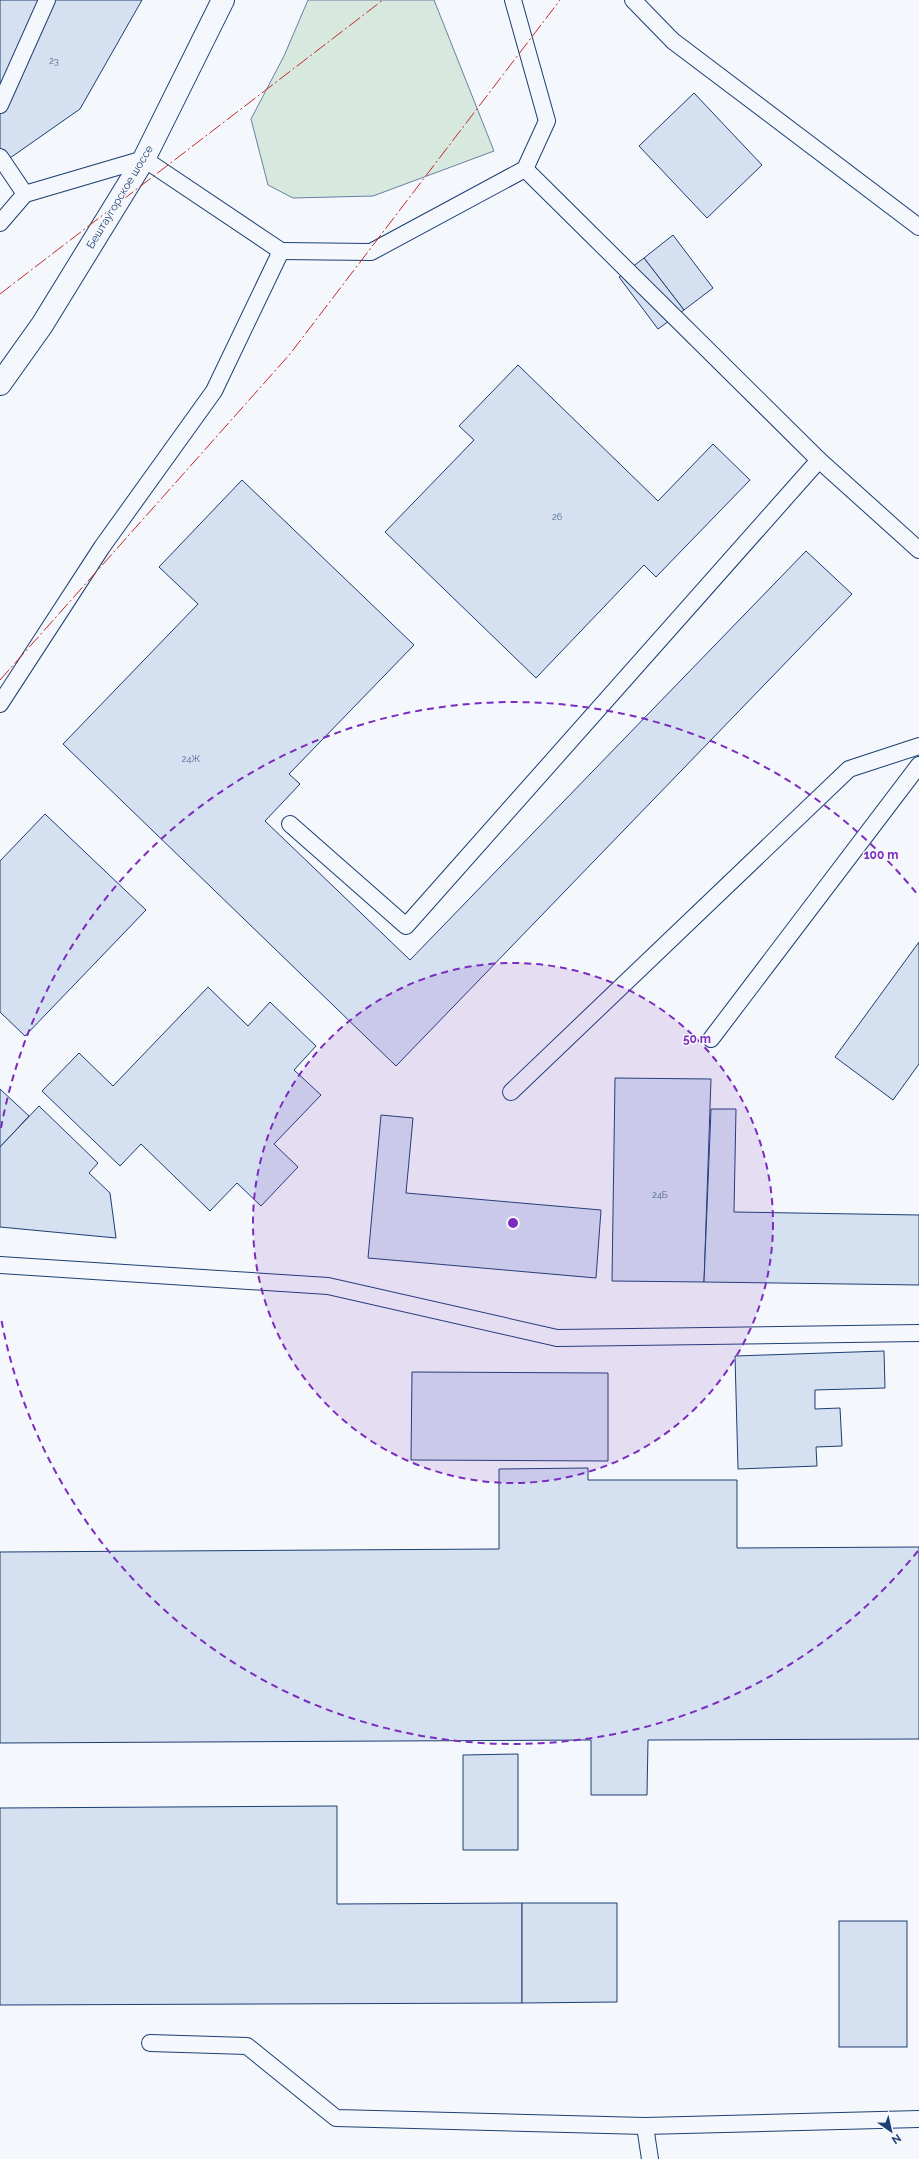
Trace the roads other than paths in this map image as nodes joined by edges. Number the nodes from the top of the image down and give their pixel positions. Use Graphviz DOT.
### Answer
graph roads {
  1 [pos="46,0"];
  2 [pos="223,0"];
  3 [pos="514,0"];
  4 [pos="633,0"];
  5 [pos="0,105"];
  6 [pos="0,157"];
  7 [pos="144,159"];
  8 [pos="525,169"];
  9 [pos="25,194"];
  10 [pos="0,224"];
  11 [pos="919,227"];
  12 [pos="281,251"];
  13 [pos="0,384"];
  14 [pos="819,460"];
  15 [pos="919,550"];
  16 [pos="0,704"];
  17 [pos="919,746"];
  18 [pos="919,765"];
  19 [pos="290,824"];
  20 [pos="711,1039"];
  21 [pos="511,1092"];
  22 [pos="0,1265"];
  23 [pos="919,1333"];
  24 [pos="150,2043"];
  25 [pos="919,2119"];
  26 [pos="645,2126"];
  27 [pos="650,2159"];
  1 -- 5 [label="lane"];
  2 -- 7 [label="main road, Бештаугорское шоссе"];
  3 -- 8 [label="lane"];
  4 -- 11 [label="lane"];
  6 -- 9 [label="lane"];
  7 -- 9 [label="lane"];
  7 -- 12 [label="lane"];
  7 -- 13 [label="main road, Бештаугорское шоссе"];
  8 -- 12 [label="lane"];
  8 -- 14 [label="lane"];
  9 -- 10 [label="lane"];
  12 -- 16 [label="lane"];
  14 -- 15 [label="lane"];
  14 -- 19 [label="lane"];
  17 -- 21 [label="lane"];
  18 -- 20 [label="lane"];
  22 -- 23 [label="lane"];
  24 -- 26 [label="lane"];
  25 -- 26 [label="lane"];
  26 -- 27 [label="lane"];
}
